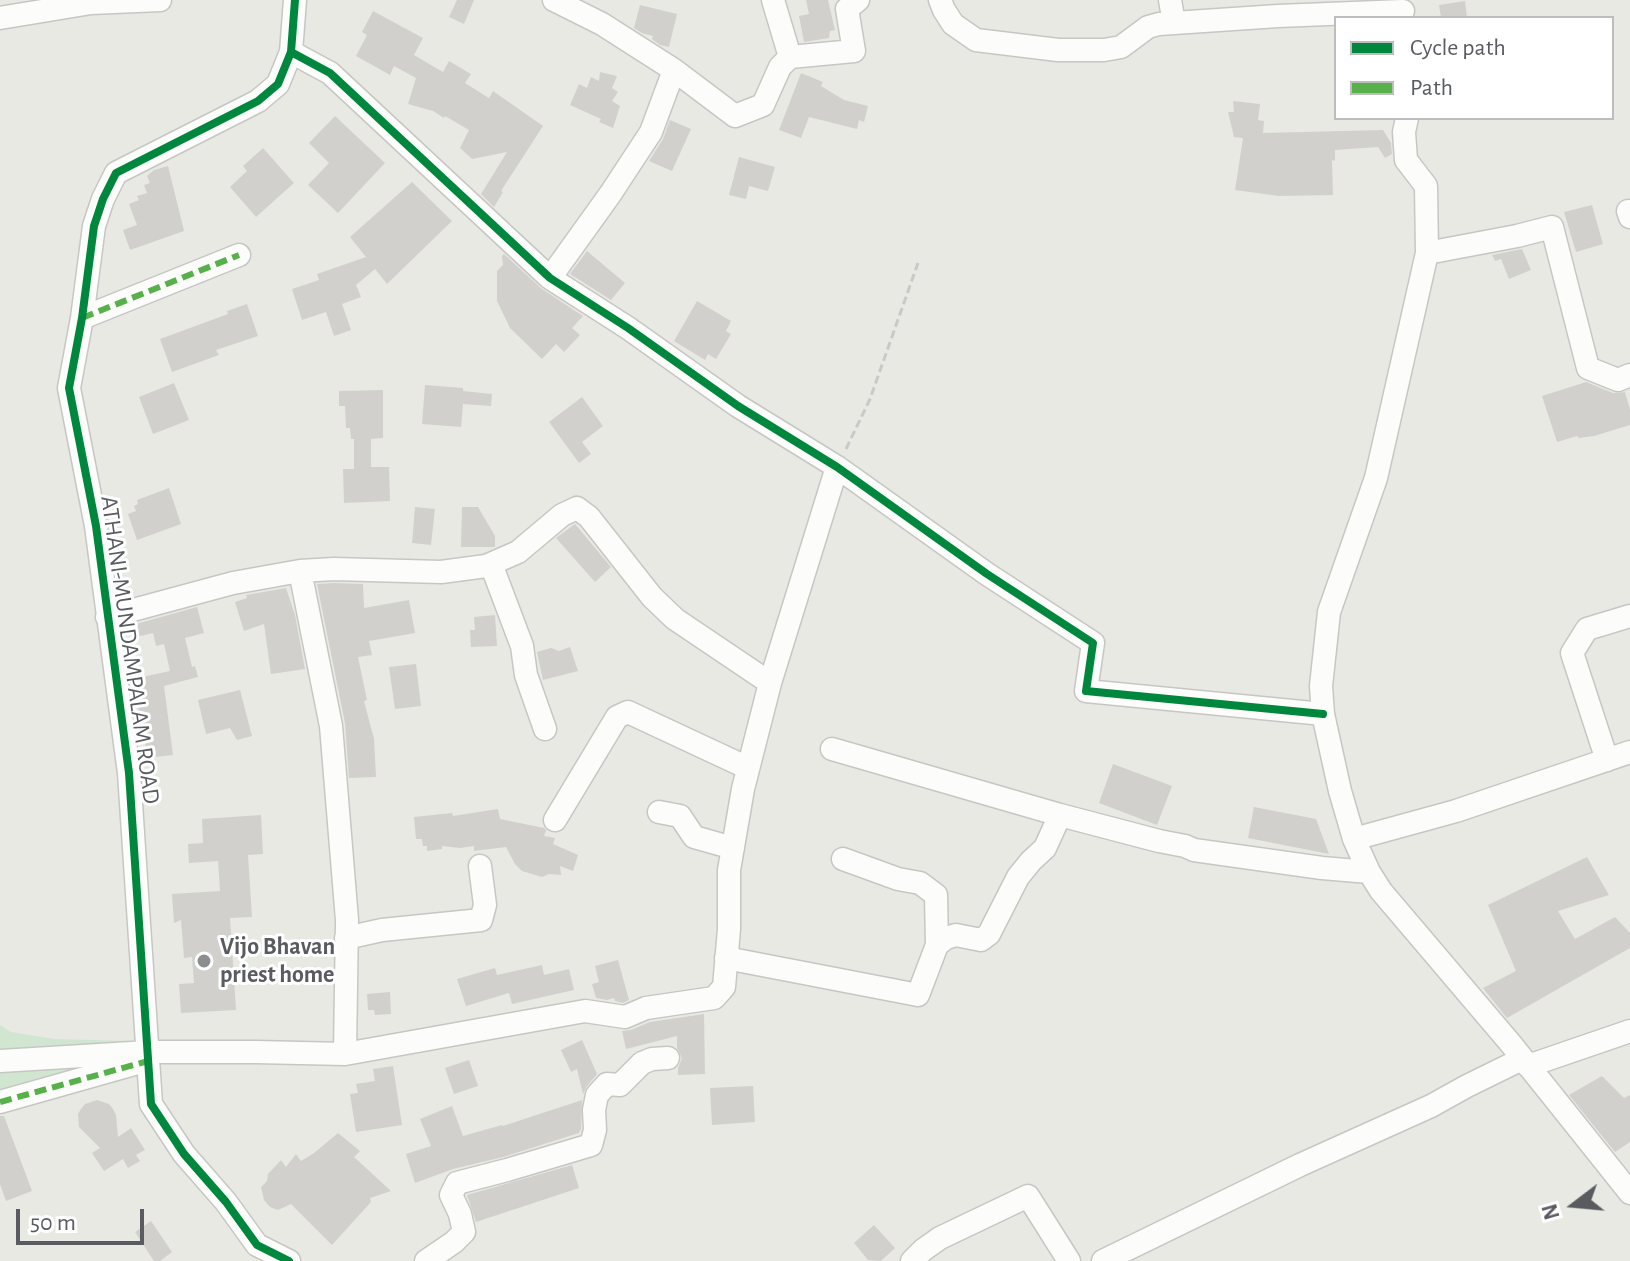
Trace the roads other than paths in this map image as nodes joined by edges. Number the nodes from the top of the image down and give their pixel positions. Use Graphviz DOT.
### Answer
graph roads {
  1 [pos="160,0"];
  2 [pos="295,0"];
  3 [pos="554,0"];
  4 [pos="603,0"];
  5 [pos="773,0"];
  6 [pos="858,0"];
  7 [pos="940,0"];
  8 [pos="1170,0"];
  9 [pos="1402,10"];
  10 [pos="0,18"];
  11 [pos="1174,23"];
  12 [pos="602,24"];
  13 [pos="291,52"];
  14 [pos="790,57"];
  15 [pos="674,70"];
  16 [pos="1407,120"];
  17 [pos="1427,253"];
  18 [pos="239,255"];
  19 [pos="550,278"];
  20 [pos="82,318"];
  21 [pos="1630,375"];
  22 [pos="837,467"];
  23 [pos="491,564"];
  24 [pos="300,571"];
  25 [pos="1630,616"];
  26 [pos="107,617"];
  27 [pos="770,683"];
  28 [pos="1323,714"];
  29 [pos="545,729"];
  30 [pos="832,749"];
  31 [pos="1630,752"];
  32 [pos="1607,760"];
  33 [pos="748,768"];
  34 [pos="659,812"];
  35 [pos="1060,815"];
  36 [pos="555,820"];
  37 [pos="1354,839"];
  38 [pos="733,848"];
  39 [pos="843,859"];
  40 [pos="480,866"];
  41 [pos="1369,872"];
  42 [pos="346,938"];
  43 [pos="937,945"];
  44 [pos="726,958"];
  45 [pos="1630,1031"];
  46 [pos="345,1054"];
  47 [pos="148,1056"];
  48 [pos="668,1058"];
  49 [pos="0,1061"];
  50 [pos="1525,1062"];
  51 [pos="0,1102"];
  52 [pos="1630,1193"];
  53 [pos="289,1261"];
  54 [pos="426,1261"];
  55 [pos="912,1261"];
  56 [pos="1069,1261"];
  57 [pos="1103,1261"];
  1 -- 10 [label="street"];
  2 -- 13 [label="street, ATHANI-MUNDAMPALAM ROAD"];
  3 -- 12 [label="street"];
  4 -- 12 [label="street"];
  5 -- 14 [label="street"];
  6 -- 14 [label="street"];
  7 -- 11 [label="street"];
  8 -- 11 [label="street"];
  9 -- 11 [label="street"];
  12 -- 15 [label="street"];
  13 -- 19 [label="street"];
  13 -- 20 [label="street, ATHANI-MUNDAMPALAM ROAD"];
  14 -- 15 [label="street"];
  15 -- 19 [label="street"];
  16 -- 17 [label="street"];
  17 -- 21 [label="street"];
  17 -- 28 [label="street"];
  18 -- 20 [label="street"];
  19 -- 22 [label="street"];
  20 -- 26 [label="street, ATHANI-MUNDAMPALAM ROAD"];
  22 -- 27 [label="street"];
  22 -- 28 [label="street"];
  23 -- 24 [label="street"];
  23 -- 27 [label="street"];
  23 -- 29 [label="street"];
  24 -- 26 [label="street"];
  24 -- 42 [label="street"];
  25 -- 32 [label="street"];
  26 -- 47 [label="street, ATHANI-MUNDAMPALAM ROAD"];
  27 -- 33 [label="street"];
  28 -- 37 [label="street"];
  30 -- 35 [label="street"];
  31 -- 32 [label="street"];
  32 -- 37 [label="street"];
  33 -- 36 [label="street"];
  33 -- 38 [label="street"];
  34 -- 38 [label="street"];
  35 -- 41 [label="street"];
  35 -- 43 [label="street"];
  37 -- 41 [label="street"];
  38 -- 44 [label="street"];
  39 -- 43 [label="street"];
  40 -- 42 [label="street"];
  41 -- 50 [label="street"];
  42 -- 46 [label="street"];
  43 -- 44 [label="street"];
  44 -- 46 [label="street"];
  45 -- 50 [label="street"];
  46 -- 47 [label="street"];
  47 -- 49 [label="street"];
  47 -- 51 [label="street"];
  47 -- 53 [label="street, ATHANI-MUNDAMPALAM ROAD"];
  48 -- 54 [label="street"];
  50 -- 52 [label="street"];
  50 -- 57 [label="street"];
  55 -- 56 [label="street"];
}
